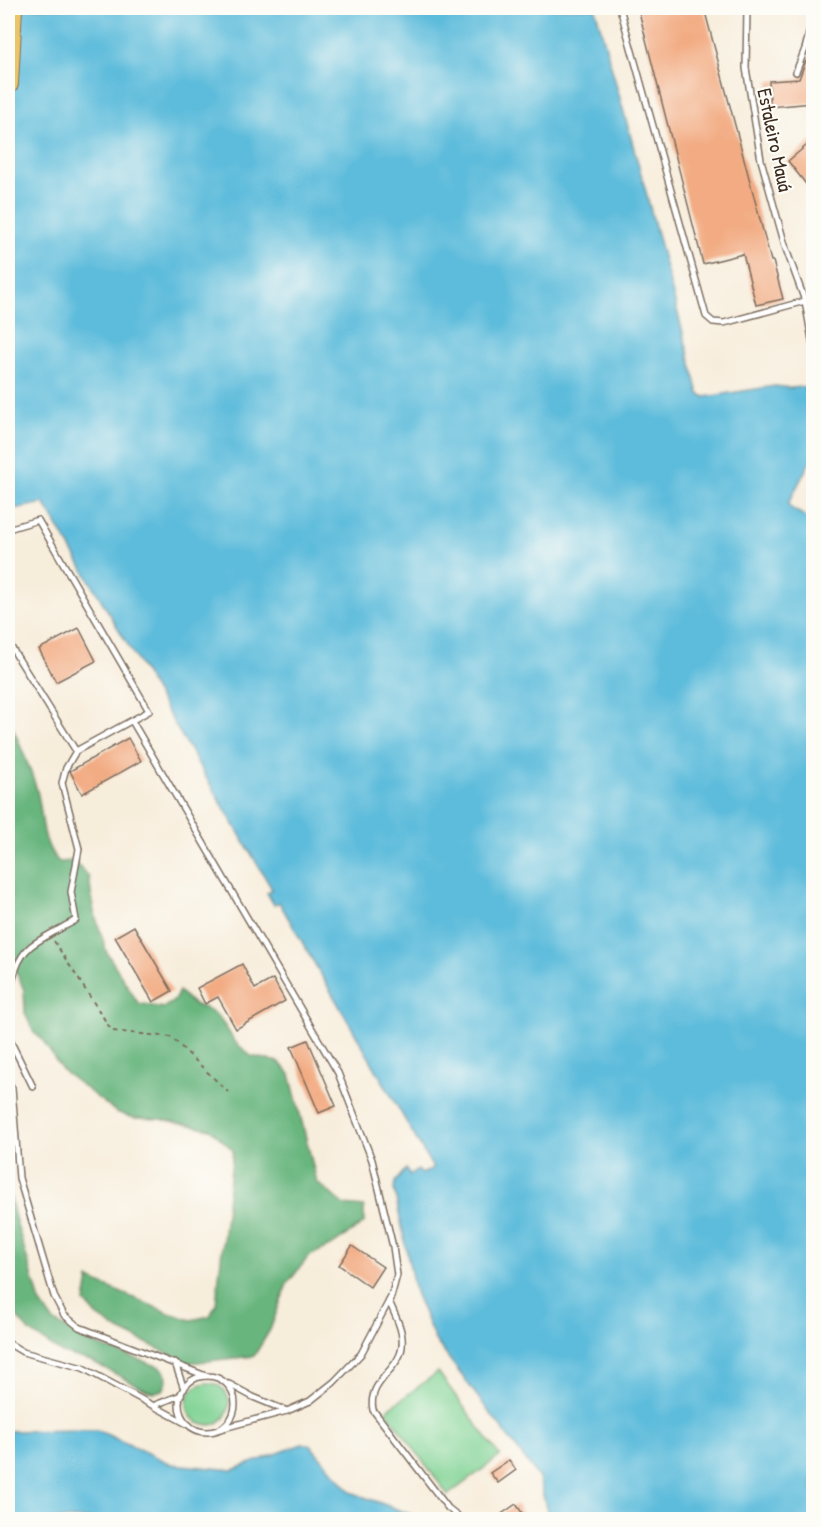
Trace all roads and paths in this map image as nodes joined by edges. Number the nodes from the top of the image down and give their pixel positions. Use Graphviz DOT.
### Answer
graph roads {
  1 [pos="12,8"];
  2 [pos="620,8"];
  3 [pos="747,8"];
  4 [pos="813,14"];
  5 [pos="806,49"];
  6 [pos="813,49"];
  7 [pos="796,72"];
  8 [pos="8,84"];
  9 [pos="805,301"];
  10 [pos="813,301"];
  11 [pos="813,351"];
  12 [pos="8,530"];
  13 [pos="8,642"];
  14 [pos="132,721"];
  15 [pos="76,751"];
  16 [pos="50,936"];
  17 [pos="8,1000"];
  18 [pos="8,1036"];
  19 [pos="9,1086"];
  20 [pos="33,1087"];
  21 [pos="228,1092"];
  22 [pos="389,1301"];
  23 [pos="8,1343"];
  24 [pos="175,1363"];
  25 [pos="206,1376"];
  26 [pos="222,1380"];
  27 [pos="182,1392"];
  28 [pos="154,1405"];
  29 [pos="287,1411"];
  30 [pos="189,1425"];
  31 [pos="220,1429"];
  32 [pos="463,1520"];
  1 -- 8 [label="highway"];
  2 -- 9 [label="lane"];
  3 -- 9 [label="lane, Estaleiro Mauá"];
  4 -- 5 [label="lane"];
  5 -- 6 [label="lane"];
  5 -- 7 [label="lane"];
  9 -- 10 [label="lane"];
  9 -- 11 [label="lane, Estaleiro Mauá"];
  12 -- 14 [label="lane"];
  13 -- 15 [label="lane"];
  14 -- 15 [label="lane"];
  14 -- 22 [label="lane"];
  15 -- 16 [label="lane"];
  16 -- 17 [label="lane"];
  16 -- 21 [label="path"];
  18 -- 20 [label="lane"];
  19 -- 24 [label="lane"];
  22 -- 29 [label="lane"];
  22 -- 32 [label="lane"];
  23 -- 28 [label="lane"];
  24 -- 25 [label="lane"];
  24 -- 27 [label="lane"];
  25 -- 26 [label="lane"];
  25 -- 27 [label="lane"];
  26 -- 29 [label="lane"];
  26 -- 31 [label="lane"];
  27 -- 28 [label="lane"];
  27 -- 30 [label="lane"];
  28 -- 30 [label="lane"];
  29 -- 31 [label="lane"];
  30 -- 31 [label="lane"];
}
